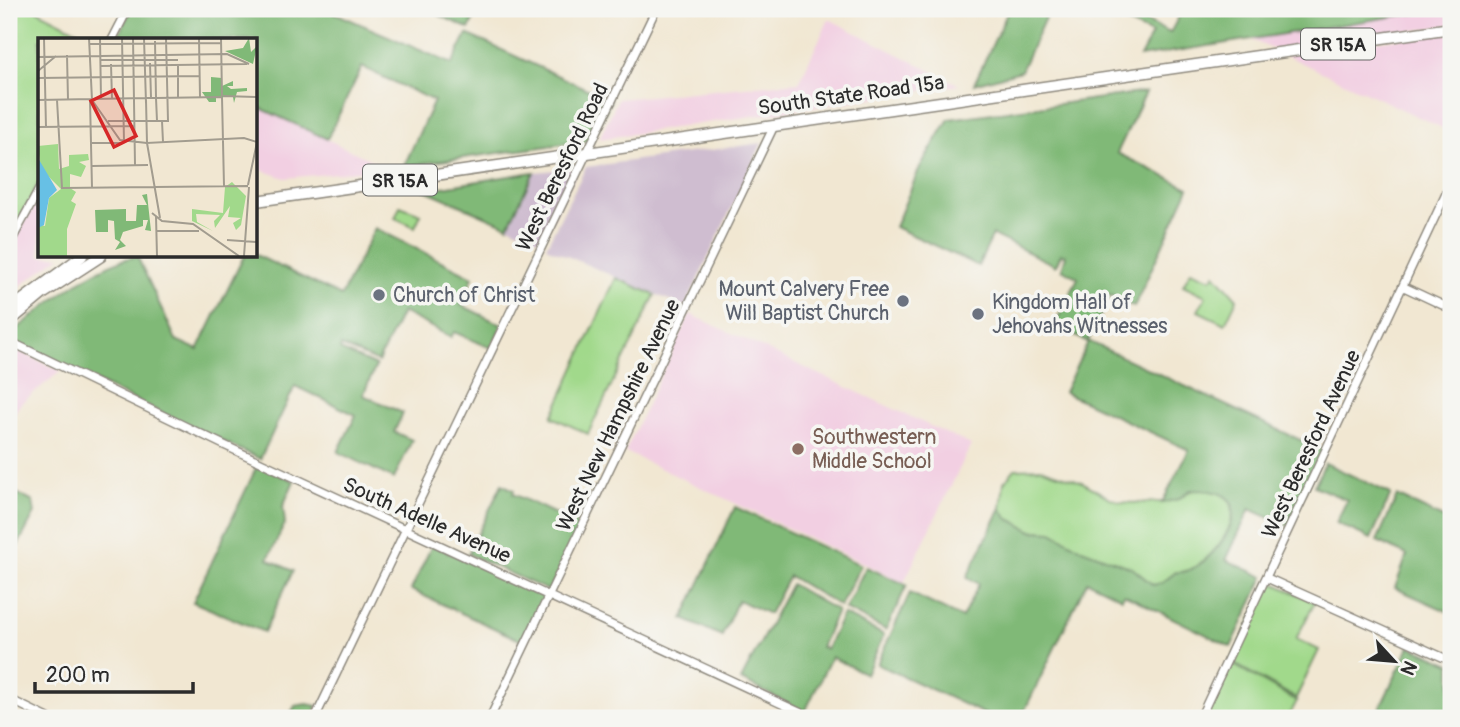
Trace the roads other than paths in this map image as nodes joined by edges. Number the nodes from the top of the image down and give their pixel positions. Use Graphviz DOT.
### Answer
graph roads {
  1 [pos="128,9"];
  2 [pos="656,9"];
  3 [pos="1451,28"];
  4 [pos="113,38"];
  5 [pos="774,126"];
  6 [pos="590,152"];
  7 [pos="1451,183"];
  8 [pos="38,192"];
  9 [pos="257,201"];
  10 [pos="9,245"];
  11 [pos="80,257"];
  12 [pos="99,257"];
  13 [pos="51,276"];
  14 [pos="1404,287"];
  15 [pos="1451,309"];
  16 [pos="9,310"];
  17 [pos="9,315"];
  18 [pos="9,322"];
  19 [pos="9,343"];
  20 [pos="407,530"];
  21 [pos="1267,578"];
  22 [pos="551,594"];
  23 [pos="1451,661"];
  24 [pos="9,699"];
  25 [pos="48,718"];
  26 [pos="314,718"];
  27 [pos="491,718"];
  28 [pos="812,718"];
  29 [pos="1200,718"];
  1 -- 4 [label="street"];
  2 -- 6 [label="street, West Beresford Road"];
  3 -- 5 [label="highway, South State Road 15a / SR 15A"];
  5 -- 6 [label="highway, South State Road 15a / SR 15A"];
  5 -- 22 [label="street, West New Hampshire Avenue"];
  6 -- 9 [label="highway, South State Road 15a / SR 15A"];
  6 -- 20 [label="street, West Beresford Road"];
  7 -- 14 [label="street, West Beresford Avenue"];
  8 -- 10 [label="street"];
  11 -- 13 [label="highway"];
  12 -- 18 [label="highway"];
  13 -- 16 [label="highway"];
  13 -- 17 [label="highway"];
  14 -- 15 [label="street"];
  14 -- 21 [label="street, West Beresford Avenue"];
  19 -- 20 [label="street, South Adelle Avenue"];
  20 -- 22 [label="street, South Adelle Avenue"];
  20 -- 26 [label="street, West Beresford Road"];
  21 -- 23 [label="street"];
  21 -- 29 [label="street, West Beresford Avenue"];
  22 -- 27 [label="street, West New Hampshire Avenue"];
  22 -- 28 [label="street, South Adelle Avenue"];
  24 -- 25 [label="street"];
}
